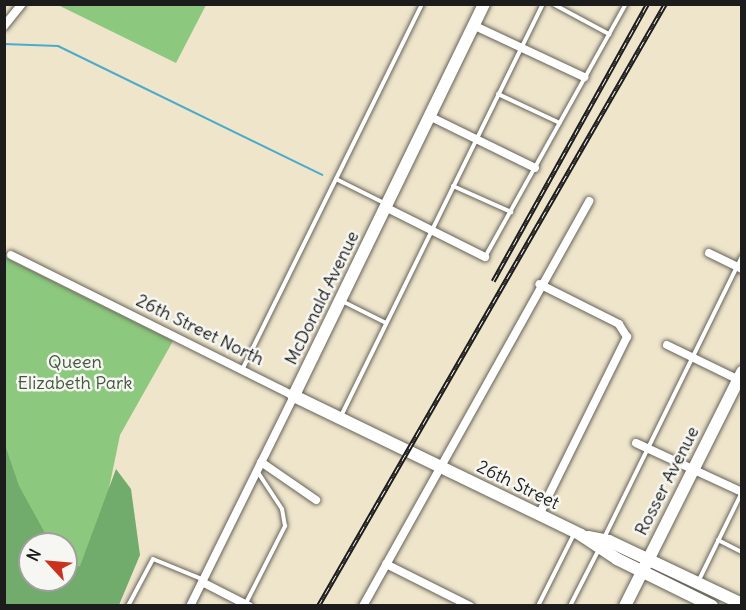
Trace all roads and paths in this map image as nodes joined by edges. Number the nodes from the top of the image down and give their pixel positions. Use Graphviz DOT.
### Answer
graph roads {
  1 [pos="22,4"];
  2 [pos="422,4"];
  3 [pos="484,4"];
  4 [pos="543,4"];
  5 [pos="553,4"];
  6 [pos="626,4"];
  7 [pos="473,25"];
  8 [pos="4,26"];
  9 [pos="609,34"];
  10 [pos="521,48"];
  11 [pos="584,77"];
  12 [pos="498,94"];
  13 [pos="429,116"];
  14 [pos="560,123"];
  15 [pos="476,139"];
  16 [pos="535,168"];
  17 [pos="336,179"];
  18 [pos="453,186"];
  19 [pos="589,201"];
  20 [pos="386,206"];
  21 [pos="511,212"];
  22 [pos="431,230"];
  23 [pos="709,253"];
  24 [pos="11,255"];
  25 [pos="741,256"];
  26 [pos="485,257"];
  27 [pos="739,268"];
  28 [pos="539,284"];
  29 [pos="340,300"];
  30 [pos="386,323"];
  31 [pos="667,345"];
  32 [pos="692,357"];
  33 [pos="242,371"];
  34 [pos="740,378"];
  35 [pos="294,396"];
  36 [pos="340,419"];
  37 [pos="636,443"];
  38 [pos="648,449"];
  39 [pos="259,466"];
  40 [pos="439,467"];
  41 [pos="693,471"];
  42 [pos="741,492"];
  43 [pos="316,500"];
  44 [pos="539,516"];
  45 [pos="578,534"];
  46 [pos="718,540"];
  47 [pos="601,544"];
  48 [pos="741,552"];
  49 [pos="648,559"];
  50 [pos="386,564"];
  51 [pos="642,572"];
  52 [pos="202,581"];
  53 [pos="698,583"];
  54 [pos="688,601"];
  55 [pos="741,604"];
  56 [pos="246,605"];
  57 [pos="128,606"];
  58 [pos="190,606"];
  59 [pos="363,606"];
  60 [pos="470,606"];
  61 [pos="538,606"];
  62 [pos="570,606"];
  63 [pos="625,606"];
  64 [pos="712,606"];
  1 -- 8 [label="street"];
  2 -- 17 [label="lane"];
  3 -- 7 [label="street, McDonald Avenue"];
  4 -- 10 [label="lane"];
  5 -- 9 [label="lane"];
  6 -- 9 [label="lane"];
  7 -- 10 [label="street"];
  7 -- 13 [label="street, McDonald Avenue"];
  9 -- 11 [label="lane"];
  10 -- 11 [label="street"];
  10 -- 12 [label="lane"];
  11 -- 14 [label="lane"];
  12 -- 14 [label="lane"];
  12 -- 15 [label="lane"];
  13 -- 15 [label="street"];
  13 -- 20 [label="street, McDonald Avenue"];
  14 -- 16 [label="lane"];
  15 -- 16 [label="street"];
  15 -- 18 [label="lane"];
  16 -- 21 [label="lane"];
  17 -- 20 [label="lane"];
  17 -- 33 [label="lane"];
  18 -- 21 [label="lane"];
  18 -- 22 [label="lane"];
  19 -- 28 [label="street"];
  20 -- 22 [label="street"];
  20 -- 29 [label="street, McDonald Avenue"];
  21 -- 26 [label="lane"];
  22 -- 26 [label="street"];
  22 -- 30 [label="lane"];
  23 -- 27 [label="street"];
  24 -- 33 [label="street, 26th Street North"];
  25 -- 27 [label="lane"];
  27 -- 32 [label="lane"];
  28 -- 40 [label="street"];
  28 -- 44 [label="street"];
  29 -- 30 [label="lane"];
  29 -- 35 [label="street, McDonald Avenue"];
  30 -- 36 [label="lane"];
  31 -- 32 [label="street"];
  32 -- 34 [label="street"];
  32 -- 38 [label="lane"];
  33 -- 35 [label="street, 26th Street North"];
  34 -- 41 [label="street, Rosser Avenue"];
  35 -- 36 [label="street, 26th Street North"];
  35 -- 39 [label="street, McDonald Avenue"];
  36 -- 40 [label="street, 26th Street North"];
  37 -- 38 [label="street"];
  38 -- 41 [label="street"];
  38 -- 47 [label="lane"];
  39 -- 43 [label="street"];
  39 -- 52 [label="street, McDonald Avenue"];
  39 -- 56 [label="lane"];
  40 -- 44 [label="street, 26th Street"];
  40 -- 50 [label="street"];
  41 -- 42 [label="street"];
  41 -- 49 [label="street, Rosser Avenue"];
  42 -- 46 [label="lane"];
  44 -- 45 [label="street, 26th Street"];
  45 -- 47 [label="street, 26th Street"];
  45 -- 61 [label="lane"];
  46 -- 48 [label="lane"];
  46 -- 53 [label="lane"];
  47 -- 49 [label="street, 26th Street"];
  47 -- 51 [label="street, 26th Street"];
  47 -- 62 [label="lane"];
  49 -- 51 [label="street, Rosser Avenue"];
  49 -- 53 [label="street, 26th Street"];
  50 -- 59 [label="street"];
  50 -- 60 [label="street"];
  51 -- 54 [label="street, 26th Street"];
  51 -- 63 [label="street, Rosser Avenue"];
  52 -- 56 [label="street"];
  52 -- 57 [label="lane"];
  52 -- 58 [label="street, McDonald Avenue"];
  53 -- 55 [label="street, 26th Street"];
  54 -- 64 [label="street, 26th Street"];
}
